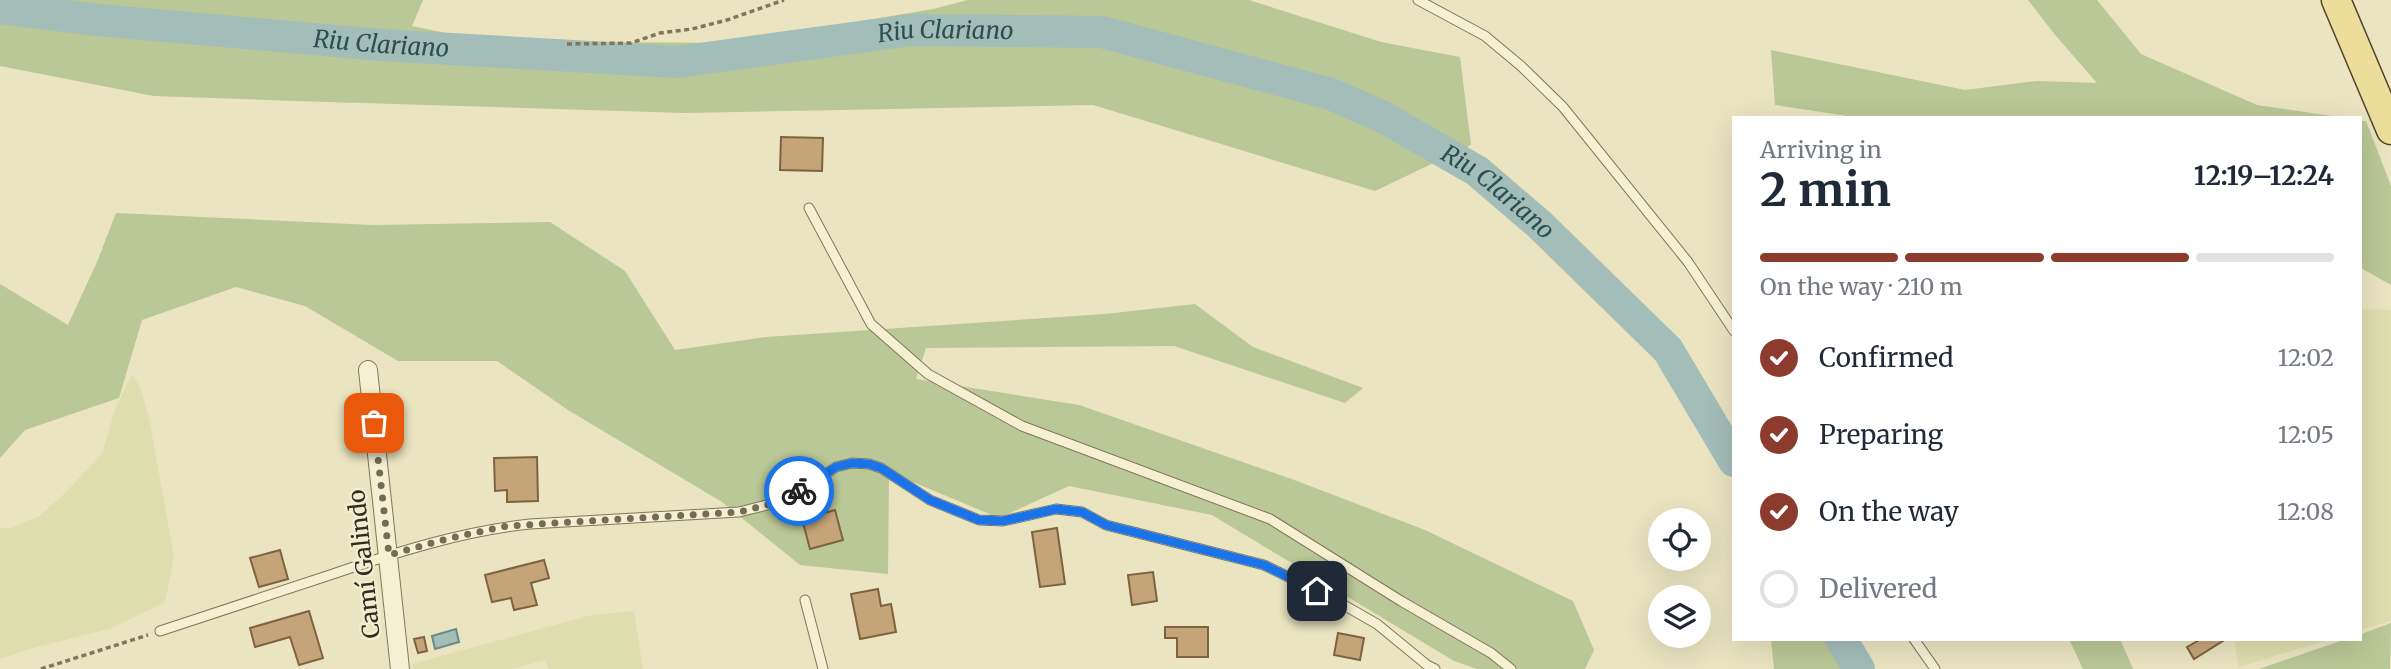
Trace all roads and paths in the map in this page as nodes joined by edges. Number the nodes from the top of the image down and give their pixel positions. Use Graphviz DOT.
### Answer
graph roads {
  1 [pos="784,0"];
  2 [pos="1418,0"];
  3 [pos="2336,0"];
  4 [pos="567,44"];
  5 [pos="2391,130"];
  6 [pos="809,208"];
  7 [pos="1732,328"];
  8 [pos="368,370"];
  9 [pos="389,555"];
  10 [pos="806,600"];
  11 [pos="160,631"];
  12 [pos="1915,641"];
  13 [pos="41,669"];
  14 [pos="400,669"];
  15 [pos="823,669"];
  16 [pos="1435,669"];
  17 [pos="1511,669"];
  18 [pos="1935,669"];
  1 -- 4 [label="path"];
  2 -- 7 [label="lane"];
  3 -- 5 [label="main road"];
  6 -- 17 [label="lane"];
  8 -- 9 [label="street, Camí Galindo"];
  9 -- 11 [label="lane"];
  9 -- 14 [label="street, Camí Galindo"];
  9 -- 16 [label="lane"];
  10 -- 15 [label="lane"];
  11 -- 13 [label="path"];
  12 -- 18 [label="lane"];
}
